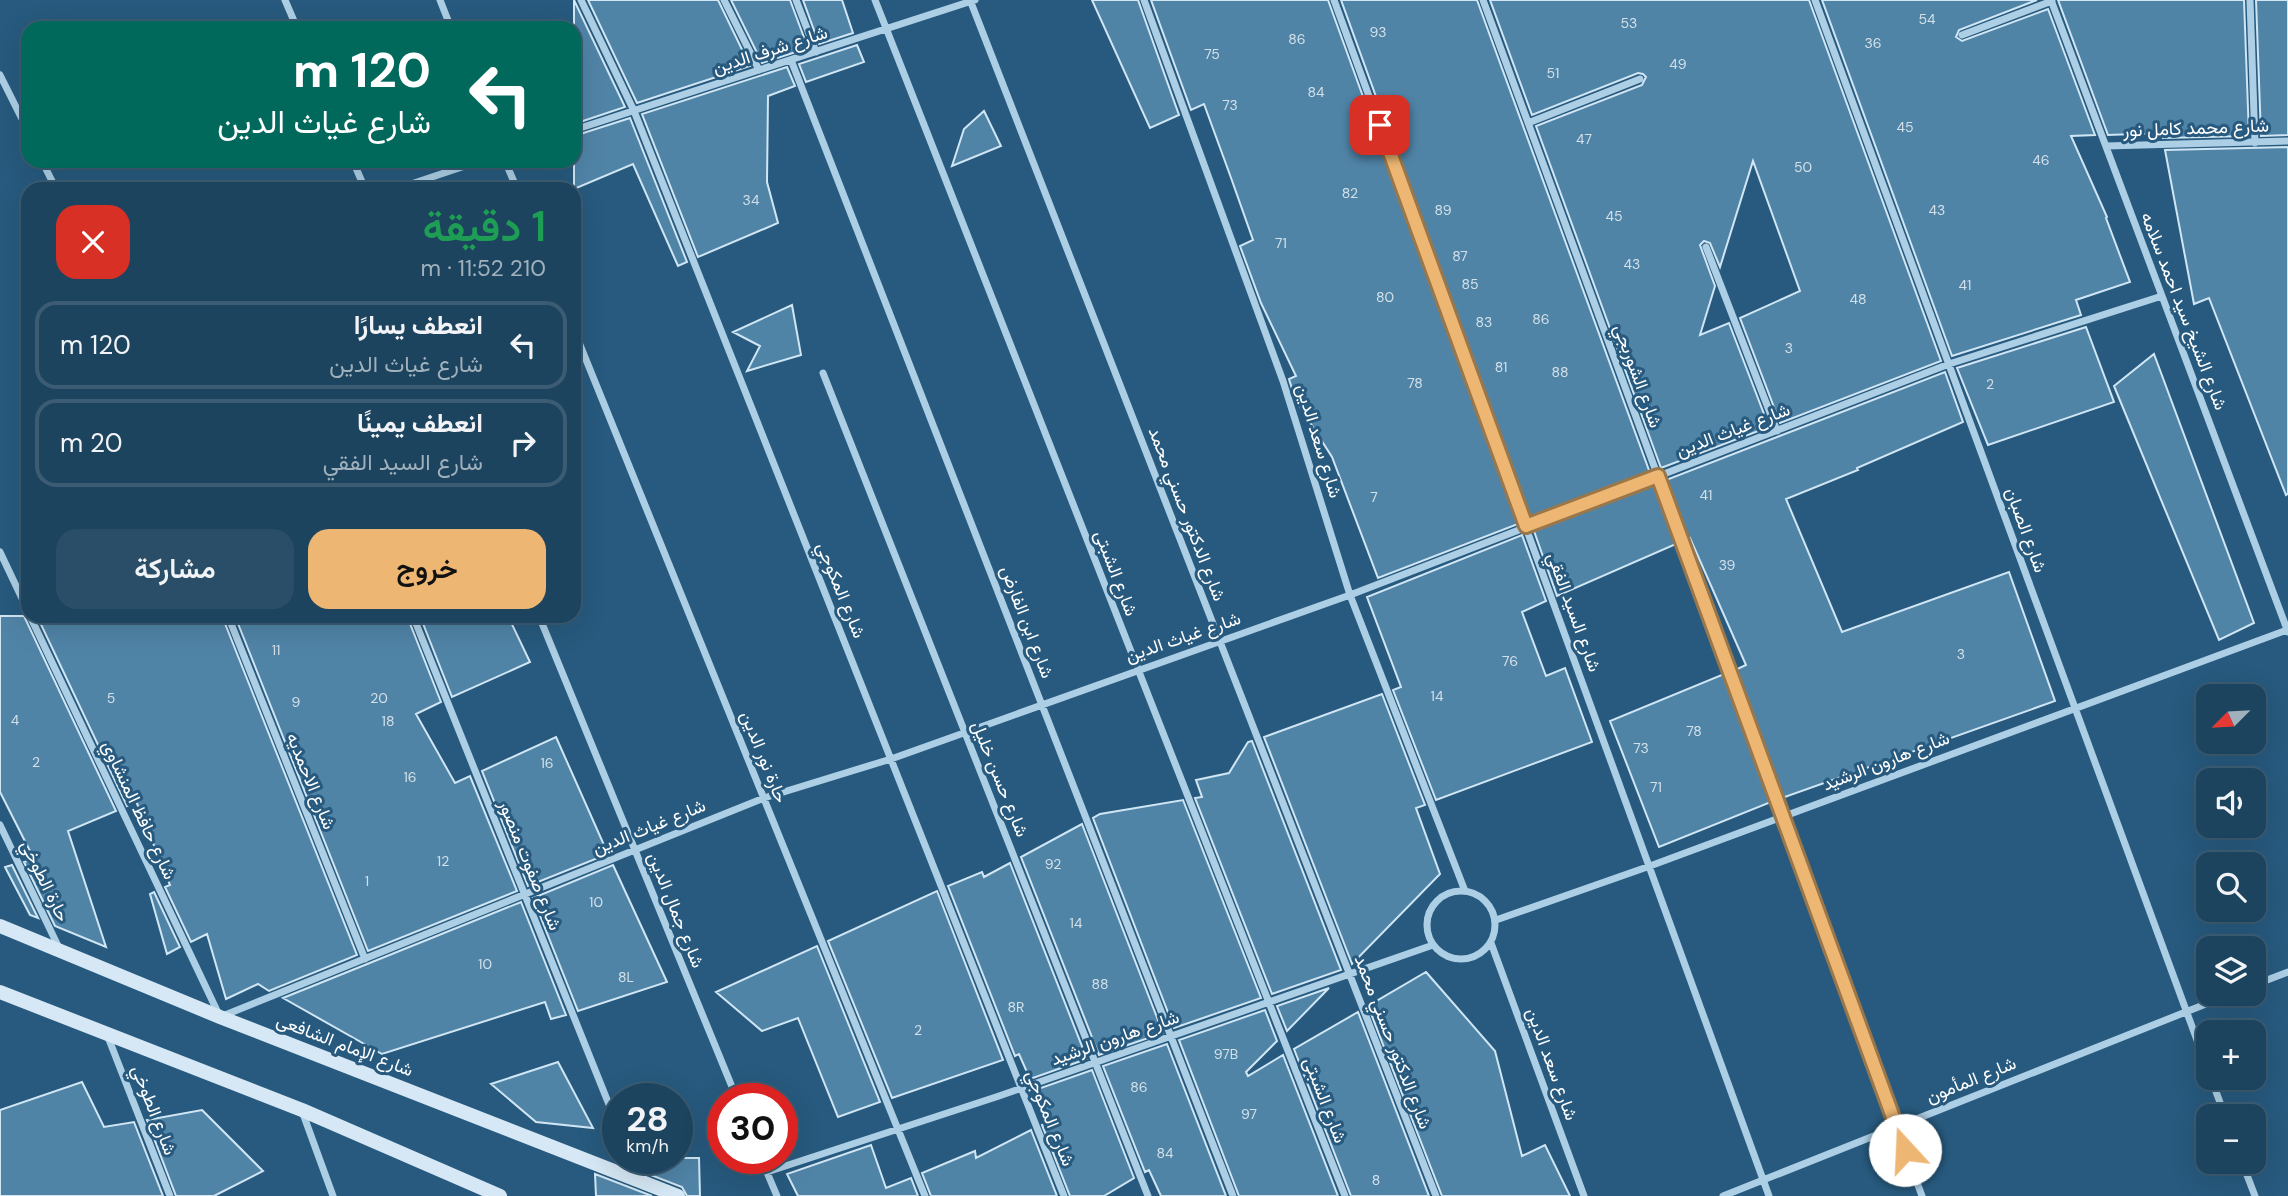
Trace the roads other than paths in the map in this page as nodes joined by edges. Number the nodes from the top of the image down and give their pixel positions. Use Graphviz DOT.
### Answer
graph roads {
  1 [pos="285,0"];
  2 [pos="440,0"];
  3 [pos="581,0"];
  4 [pos="724,0"];
  5 [pos="796,0"];
  6 [pos="875,0"];
  7 [pos="1144,0"];
  8 [pos="1334,0"];
  9 [pos="1483,0"];
  10 [pos="1815,0"];
  11 [pos="2250,0"];
  12 [pos="972,1"];
  13 [pos="2051,1"];
  14 [pos="294,21"];
  15 [pos="448,21"];
  16 [pos="886,29"];
  17 [pos="1962,35"];
  18 [pos="816,52"];
  19 [pos="791,60"];
  20 [pos="759,70"];
  21 [pos="0,75"];
  22 [pos="1640,79"];
  23 [pos="634,111"];
  24 [pos="21,117"];
  25 [pos="1528,123"];
  26 [pos="581,128"];
  27 [pos="2288,141"];
  28 [pos="2255,143"];
  29 [pos="2106,146"];
  30 [pos="459,168"];
  31 [pos="417,182"];
  32 [pos="1706,247"];
  33 [pos="2162,296"];
  34 [pos="581,347"];
  35 [pos="1949,364"];
  36 [pos="823,373"];
  37 [pos="1777,430"];
  38 [pos="1658,476"];
  39 [pos="1526,526"];
  40 [pos="0,552"];
  41 [pos="1350,595"];
  42 [pos="21,597"];
  43 [pos="33,623"];
  44 [pos="231,623"];
  45 [pos="416,623"];
  46 [pos="542,623"];
  47 [pos="2287,631"];
  48 [pos="1219,641"];
  49 [pos="1137,669"];
  50 [pos="1042,705"];
  51 [pos="2075,707"];
  52 [pos="965,732"];
  53 [pos="891,758"];
  54 [pos="764,798"];
  55 [pos="1783,817"];
  56 [pos="0,825"];
  57 [pos="635,850"];
  58 [pos="1650,866"];
  59 [pos="1465,891"];
  60 [pos="525,894"];
  61 [pos="1496,920"];
  62 [pos="0,926"];
  63 [pos="1491,943"];
  64 [pos="1433,945"];
  65 [pos="61,951"];
  66 [pos="365,959"];
  67 [pos="2288,972"];
  68 [pos="1349,974"];
  69 [pos="2266,980"];
  70 [pos="0,992"];
  71 [pos="1269,1002"];
  72 [pos="2200,1006"];
  73 [pos="2187,1011"];
  74 [pos="220,1017"];
  75 [pos="108,1035"];
  76 [pos="1171,1035"];
  77 [pos="2196,1036"];
  78 [pos="1096,1062"];
  79 [pos="730,1083"];
  80 [pos="602,1087"];
  81 [pos="1021,1088"];
  82 [pos="302,1110"];
  83 [pos="1897,1126"];
  84 [pos="897,1128"];
  85 [pos="798,1162"];
  86 [pos="637,1174"];
  87 [pos="768,1174"];
  88 [pos="2247,1174"];
  89 [pos="639,1180"];
  90 [pos="1763,1180"];
  91 [pos="170,1196"];
  92 [pos="333,1196"];
  93 [pos="500,1196"];
  94 [pos="678,1196"];
  95 [pos="776,1196"];
  96 [pos="925,1196"];
  97 [pos="1065,1196"];
  98 [pos="1149,1196"];
  99 [pos="1233,1196"];
  100 [pos="1345,1196"];
  101 [pos="1436,1196"];
  102 [pos="1584,1196"];
  103 [pos="1723,1196"];
  104 [pos="1769,1196"];
  105 [pos="1922,1196"];
  106 [pos="2255,1196"];
  1 -- 14 [label="street"];
  2 -- 15 [label="street"];
  3 -- 23 [label="street, شارع المكوجي"];
  4 -- 20 [label="street"];
  5 -- 18 [label="street"];
  6 -- 16 [label="street, شارع الشبتى"];
  7 -- 41 [label="street, شارع سعد الدين"];
  8 -- 39 [label="street, شارع السيد الفقي"];
  9 -- 25 [label="street, شارع الشوربجي"];
  10 -- 35 [label="street, شارع الصبان"];
  11 -- 28 [label="street"];
  12 -- 16 [label="street, شارع شرف الدين"];
  12 -- 48 [label="street, شارع الدكتور حسني محمد"];
  13 -- 17 [label="street"];
  13 -- 29 [label="street, شارع الشيخ سيد احمد سلامه"];
  16 -- 18 [label="street, شارع شرف الدين"];
  16 -- 49 [label="street, شارع الشبتى"];
  18 -- 19 [label="street, شارع شرف الدين"];
  19 -- 20 [label="street, شارع شرف الدين"];
  19 -- 50 [label="street, شارع ابن الفارض"];
  20 -- 23 [label="street, شارع شرف الدين"];
  21 -- 24 [label="street"];
  22 -- 25 [label="street"];
  23 -- 26 [label="street, شارع شرف الدين"];
  23 -- 53 [label="street, شارع المكوجي"];
  25 -- 38 [label="street, شارع الشوربجي"];
  27 -- 28 [label="street, شارع محمد كامل نور"];
  28 -- 29 [label="street, شارع محمد كامل نور"];
  29 -- 33 [label="street, شارع الشيخ سيد احمد سلامه"];
  30 -- 31 [label="street"];
  32 -- 37 [label="street"];
  33 -- 35 [label="street, شارع غياث الدين"];
  33 -- 47 [label="street, شارع الشيخ سيد احمد سلامه"];
  34 -- 54 [label="street, حارة نور الدين"];
  35 -- 37 [label="street, شارع غياث الدين"];
  35 -- 51 [label="street, شارع الصبان"];
  36 -- 52 [label="street, شارع حسن خليل"];
  37 -- 38 [label="street, شارع غياث الدين"];
  38 -- 39 [label="street, شارع غياث الدين"];
  38 -- 55 [label="street, شارع الشوربجي"];
  39 -- 41 [label="street, شارع غياث الدين"];
  39 -- 58 [label="street, شارع السيد الفقي"];
  40 -- 42 [label="street, شارع حافظ المنشاوي"];
  41 -- 48 [label="street, شارع غياث الدين"];
  41 -- 59 [label="street, شارع سعد الدين"];
  43 -- 74 [label="street, شارع حافظ المنشاوي"];
  44 -- 66 [label="street, شارع الاحمديه"];
  45 -- 60 [label="street, شارع صفوت منصور"];
  46 -- 57 [label="street, شارع جمال الدين"];
  47 -- 51 [label="street, شارع هارون الرشيد"];
  48 -- 49 [label="street, شارع غياث الدين"];
  48 -- 68 [label="street, شارع الدكتور حسني محمد"];
  49 -- 50 [label="street, شارع غياث الدين"];
  49 -- 71 [label="street, شارع الشبتى"];
  50 -- 52 [label="street, شارع غياث الدين"];
  50 -- 76 [label="street, شارع ابن الفارض"];
  51 -- 55 [label="street, شارع هارون الرشيد"];
  51 -- 73 [label="street, شارع الصبان"];
  52 -- 53 [label="street, شارع غياث الدين"];
  52 -- 78 [label="street, شارع حسن خليل"];
  53 -- 54 [label="street, شارع غياث الدين"];
  53 -- 81 [label="street, شارع المكوجي"];
  54 -- 57 [label="street, شارع غياث الدين"];
  54 -- 84 [label="street, حارة نور الدين"];
  55 -- 58 [label="street, شارع هارون الرشيد"];
  55 -- 83 [label="street, شارع الشوربجي"];
  56 -- 65 [label="street, حارة الطوخي"];
  57 -- 60 [label="street, شارع غياث الدين"];
  57 -- 79 [label="street, شارع جمال الدين"];
  58 -- 61 [label="street, شارع هارون الرشيد"];
  58 -- 90 [label="street, شارع السيد الفقي"];
  59 -- 61 [label="street"];
  59 -- 64 [label="street"];
  60 -- 66 [label="street, شارع غياث الدين"];
  60 -- 80 [label="street, شارع صفوت منصور"];
  61 -- 63 [label="street"];
  62 -- 65 [label="main road, شارع الإمام الشافعى"];
  63 -- 64 [label="street"];
  63 -- 102 [label="street, شارع سعد الدين"];
  64 -- 68 [label="street, شارع هارون الرشيد"];
  65 -- 74 [label="main road, شارع الإمام الشافعى"];
  66 -- 74 [label="street, شارع غياث الدين"];
  67 -- 69 [label="street"];
  68 -- 71 [label="street, شارع هارون الرشيد"];
  68 -- 101 [label="street, شارع الدكتور حسني محمد"];
  70 -- 75 [label="main road"];
  71 -- 76 [label="street, شارع هارون الرشيد"];
  71 -- 100 [label="street, شارع الشبتى"];
  72 -- 73 [label="street, شارع المأمون"];
  73 -- 77 [label="street, شارع الصبان"];
  73 -- 83 [label="street, شارع المأمون"];
  74 -- 89 [label="main road, شارع الإمام الشافعى"];
  75 -- 82 [label="main road"];
  75 -- 91 [label="street, شارع الطوخي"];
  76 -- 78 [label="street, شارع هارون الرشيد"];
  76 -- 99 [label="street, شارع ابن الفارض"];
  78 -- 81 [label="street, شارع هارون الرشيد"];
  78 -- 98 [label="street, شارع حسن خليل"];
  81 -- 84 [label="street, شارع هارون الرشيد"];
  81 -- 97 [label="street, شارع المكوجي"];
  82 -- 92 [label="street"];
  82 -- 93 [label="main road"];
  83 -- 90 [label="street, شارع المأمون"];
  83 -- 105 [label="street, شارع الشوربجي"];
  84 -- 85 [label="street, شارع هارون الرشيد"];
  84 -- 96 [label="street, حارة نور الدين"];
  86 -- 89 [label="street"];
  87 -- 95 [label="street"];
  88 -- 106 [label="street"];
  89 -- 94 [label="main road, شارع الإمام الشافعى"];
  90 -- 103 [label="street, شارع المأمون"];
  90 -- 104 [label="street, شارع السيد الفقي"];
}
